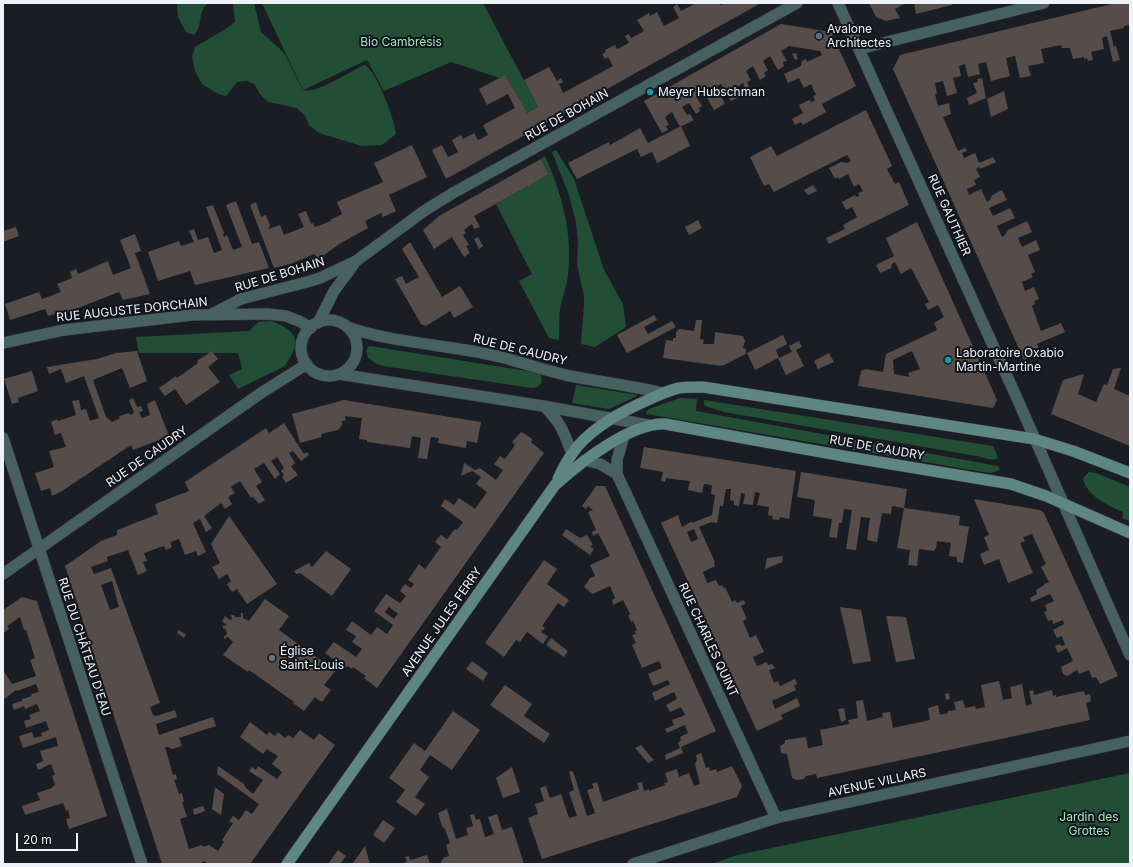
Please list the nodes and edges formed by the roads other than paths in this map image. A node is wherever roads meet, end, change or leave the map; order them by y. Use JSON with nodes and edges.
{"nodes":[{"id":1,"x":797,"y":3,"type":"edge"},
{"id":2,"x":838,"y":3,"type":"edge"},
{"id":3,"x":1044,"y":3,"type":"edge"},
{"id":4,"x":859,"y":49,"type":"junction"},
{"id":5,"x":356,"y":261,"type":"junction"},
{"id":6,"x":212,"y":314,"type":"junction"},
{"id":7,"x":314,"y":326,"type":"junction"},
{"id":8,"x":347,"y":327,"type":"junction"},
{"id":9,"x":3,"y":343,"type":"edge"},
{"id":10,"x":307,"y":364,"type":"junction"},
{"id":11,"x":339,"y":374,"type":"junction"},
{"id":12,"x":664,"y":393,"type":"junction"},
{"id":13,"x":543,"y":406,"type":"junction"},
{"id":14,"x":612,"y":418,"type":"junction"},
{"id":15,"x":648,"y":425,"type":"junction"},
{"id":16,"x":624,"y":436,"type":"junction"},
{"id":17,"x":3,"y":438,"type":"edge"},
{"id":18,"x":1034,"y":439,"type":"junction"},
{"id":19,"x":572,"y":454,"type":"junction"},
{"id":20,"x":585,"y":460,"type":"junction"},
{"id":21,"x":1130,"y":473,"type":"edge"},
{"id":22,"x":617,"y":474,"type":"junction"},
{"id":23,"x":555,"y":485,"type":"junction"},
{"id":24,"x":1063,"y":504,"type":"junction"},
{"id":25,"x":1130,"y":533,"type":"edge"},
{"id":26,"x":39,"y":550,"type":"junction"},
{"id":27,"x":3,"y":574,"type":"edge"},
{"id":28,"x":1130,"y":655,"type":"edge"},
{"id":29,"x":1130,"y":741,"type":"edge"},
{"id":30,"x":776,"y":818,"type":"junction"},
{"id":31,"x":142,"y":864,"type":"edge"},
{"id":32,"x":287,"y":864,"type":"edge"},
{"id":33,"x":633,"y":864,"type":"edge"}],
"edges":[{"from":1,"to":5,"type":"street","name":"RUE DE BOHAIN"},
{"from":2,"to":4,"type":"street","name":"RUE GAUTHIER"},
{"from":3,"to":4,"type":"street"},
{"from":4,"to":18,"type":"street","name":"RUE GAUTHIER"},
{"from":5,"to":6,"type":"street","name":"RUE DE BOHAIN"},
{"from":5,"to":7,"type":"street","name":"RUE DE BOHAIN"},
{"from":6,"to":7,"type":"street","name":"RUE AUGUSTE DORCHAIN"},
{"from":6,"to":9,"type":"street","name":"RUE AUGUSTE DORCHAIN"},
{"from":7,"to":8,"type":"street"},
{"from":7,"to":10,"type":"street"},
{"from":8,"to":11,"type":"street"},
{"from":8,"to":12,"type":"street","name":"RUE DE CAUDRY"},
{"from":10,"to":11,"type":"street"},
{"from":10,"to":26,"type":"street","name":"RUE DE CAUDRY"},
{"from":11,"to":13,"type":"street","name":"RUE DE CAUDRY"},
{"from":12,"to":14,"type":"main road"},
{"from":12,"to":18,"type":"main road"},
{"from":13,"to":14,"type":"street","name":"RUE DE CAUDRY"},
{"from":13,"to":19,"type":"street"},
{"from":14,"to":15,"type":"street","name":"RUE DE CAUDRY"},
{"from":14,"to":19,"type":"main road"},
{"from":15,"to":16,"type":"main road","name":"AVENUE JULES FERRY"},
{"from":15,"to":24,"type":"main road","name":"RUE DE CAUDRY"},
{"from":16,"to":20,"type":"main road","name":"AVENUE JULES FERRY"},
{"from":16,"to":22,"type":"street","name":"RUE CHARLES QUINT"},
{"from":17,"to":26,"type":"street","name":"RUE DU CHÂTEAU D'EAU"},
{"from":18,"to":21,"type":"main road"},
{"from":18,"to":24,"type":"street","name":"RUE GAUTHIER"},
{"from":19,"to":23,"type":"main road"},
{"from":20,"to":22,"type":"street"},
{"from":20,"to":23,"type":"main road","name":"AVENUE JULES FERRY"},
{"from":22,"to":30,"type":"street","name":"RUE CHARLES QUINT"},
{"from":23,"to":32,"type":"main road","name":"AVENUE JULES FERRY"},
{"from":24,"to":25,"type":"main road","name":"RUE DE CAUDRY"},
{"from":24,"to":28,"type":"street","name":"RUE GAUTHIER"},
{"from":26,"to":27,"type":"street","name":"RUE DE CAUDRY"},
{"from":26,"to":31,"type":"street","name":"RUE DU CHÂTEAU D'EAU"},
{"from":29,"to":30,"type":"street","name":"AVENUE VILLARS"},
{"from":30,"to":33,"type":"street","name":"AVENUE VILLARS"}]}
